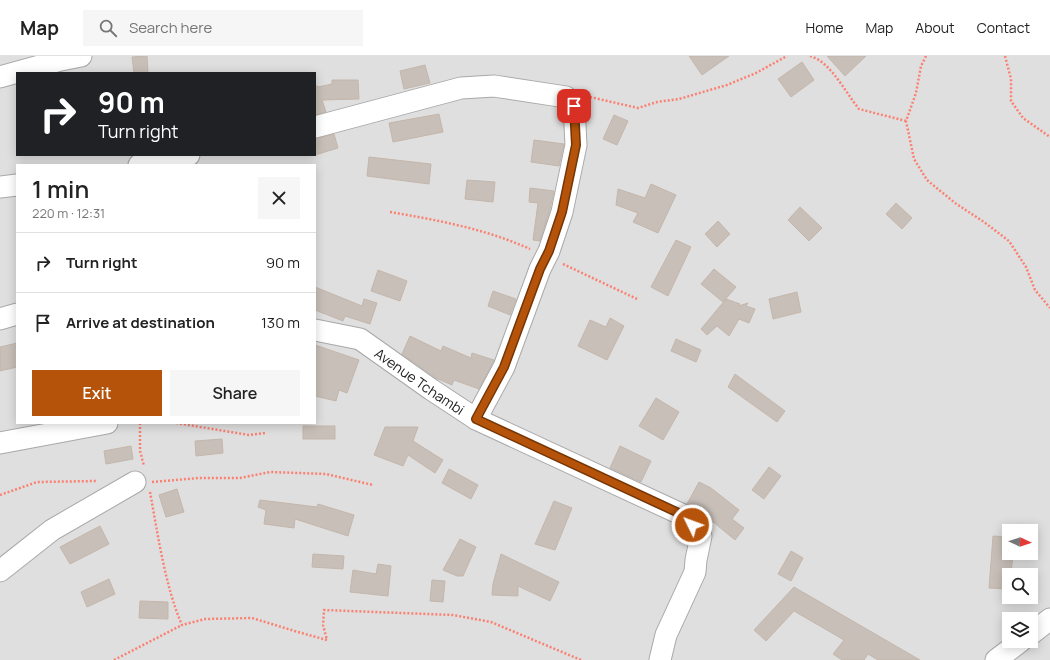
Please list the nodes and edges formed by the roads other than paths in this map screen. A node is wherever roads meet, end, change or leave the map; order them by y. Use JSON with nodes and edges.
{"nodes":[{"id":1,"x":82,"y":56,"type":"edge"},
{"id":2,"x":18,"y":72,"type":"edge"},
{"id":3,"x":16,"y":73,"type":"edge"},
{"id":4,"x":0,"y":77,"type":"edge"},
{"id":5,"x":316,"y":127,"type":"edge"},
{"id":6,"x":184,"y":156,"type":"edge"},
{"id":7,"x":144,"y":164,"type":"edge"},
{"id":8,"x":16,"y":185,"type":"edge"},
{"id":9,"x":0,"y":187,"type":"edge"},
{"id":10,"x":16,"y":314,"type":"edge"},
{"id":11,"x":0,"y":319,"type":"edge"},
{"id":12,"x":316,"y":330,"type":"edge"},
{"id":13,"x":476,"y":419,"type":"junction"},
{"id":14,"x":102,"y":424,"type":"edge"},
{"id":15,"x":0,"y":443,"type":"edge"},
{"id":16,"x":142,"y":483,"type":"road end"},
{"id":17,"x":0,"y":570,"type":"edge"},
{"id":18,"x":1050,"y":619,"type":"edge"},
{"id":19,"x":1038,"y":628,"type":"edge"},
{"id":20,"x":1012,"y":648,"type":"edge"},
{"id":21,"x":660,"y":660,"type":"edge"},
{"id":22,"x":996,"y":660,"type":"edge"}],
"edges":[{"from":1,"to":2,"type":"street"},
{"from":3,"to":4,"type":"street"},
{"from":5,"to":13,"type":"street"},
{"from":6,"to":7,"type":"street"},
{"from":8,"to":9,"type":"street"},
{"from":10,"to":11,"type":"street"},
{"from":12,"to":13,"type":"street","name":"Avenue Tchambi"},
{"from":13,"to":21,"type":"street","name":"Avenue Tchambi"},
{"from":14,"to":15,"type":"street"},
{"from":16,"to":17,"type":"street"},
{"from":18,"to":19,"type":"street"},
{"from":20,"to":22,"type":"street"}]}
